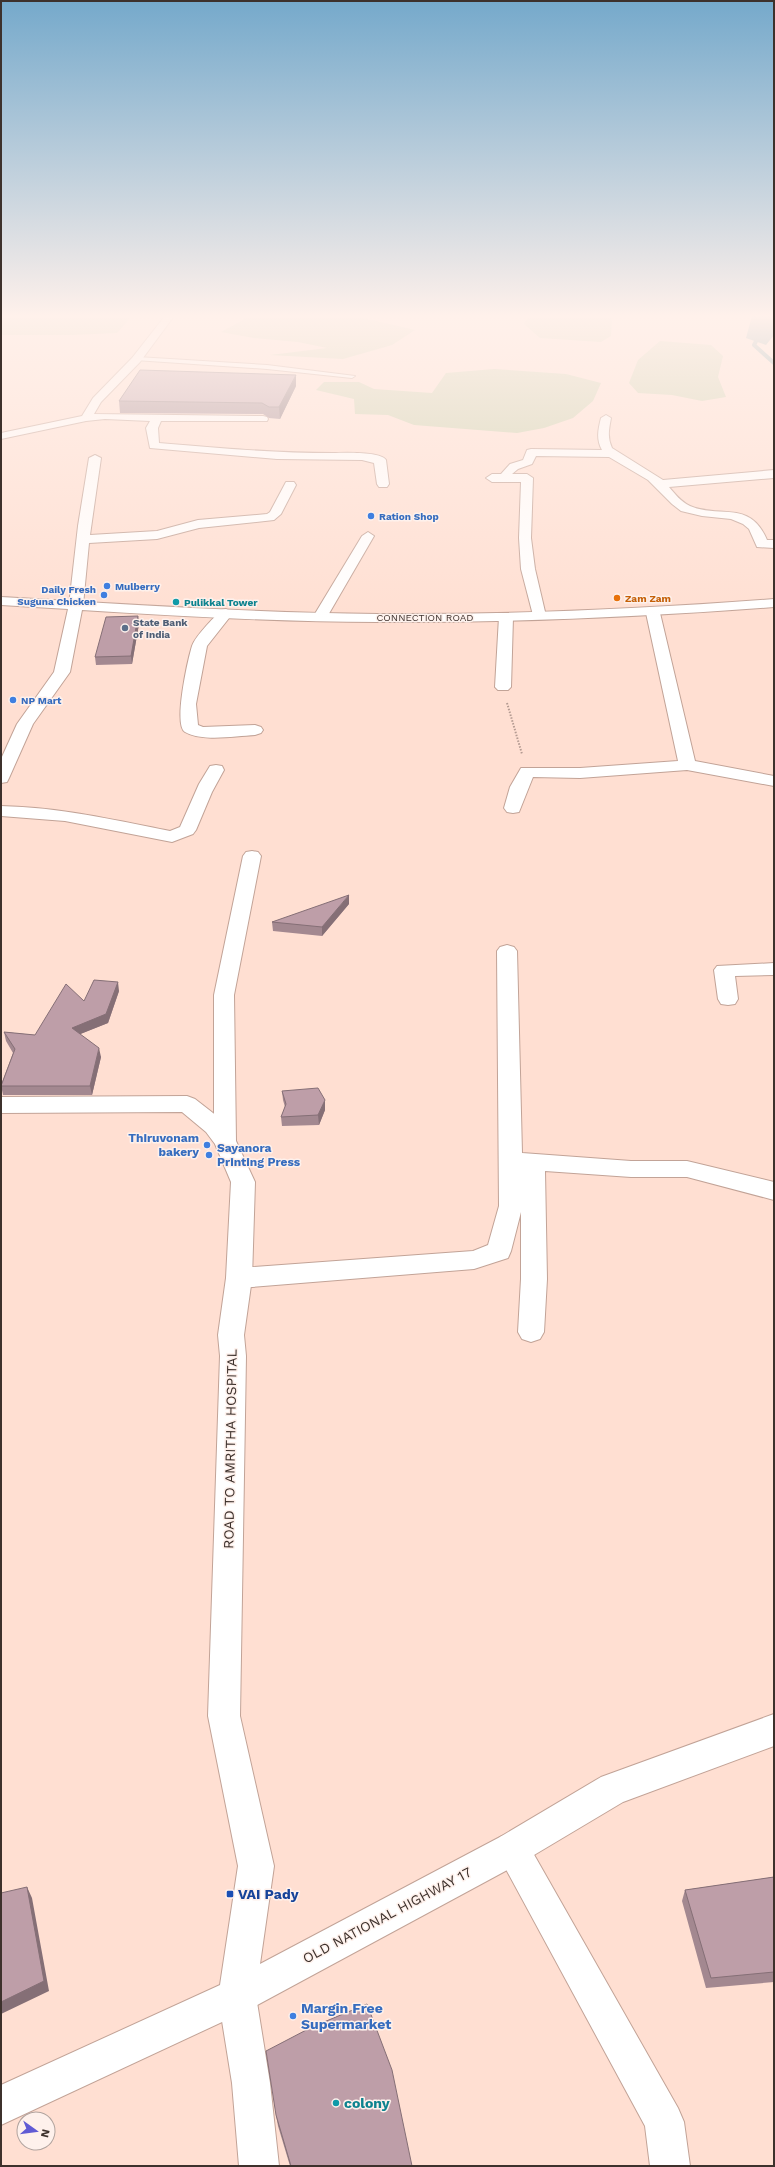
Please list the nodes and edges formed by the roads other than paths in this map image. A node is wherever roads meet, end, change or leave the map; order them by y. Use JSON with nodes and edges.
{"nodes":[{"id":1,"x":94,"y":417,"type":"edge"},
{"id":2,"x":134,"y":417,"type":"edge"},
{"id":3,"x":86,"y":418,"type":"joint"},
{"id":4,"x":157,"y":418,"type":"junction"},
{"id":5,"x":606,"y":418,"type":"dead end"},
{"id":6,"x":263,"y":419,"type":"edge"},
{"id":7,"x":1,"y":436,"type":"edge"},
{"id":8,"x":610,"y":454,"type":"junction"},
{"id":9,"x":95,"y":458,"type":"dead end"},
{"id":10,"x":774,"y":474,"type":"edge"},
{"id":11,"x":505,"y":477,"type":"junction"},
{"id":12,"x":492,"y":478,"type":"dead end"},
{"id":13,"x":383,"y":484,"type":"dead end"},
{"id":14,"x":660,"y":484,"type":"junction"},
{"id":15,"x":290,"y":486,"type":"dead end"},
{"id":16,"x":368,"y":536,"type":"dead end"},
{"id":17,"x":84,"y":538,"type":"junction"},
{"id":18,"x":774,"y":544,"type":"edge"},
{"id":19,"x":1,"y":602,"type":"edge"},
{"id":20,"x":774,"y":603,"type":"edge"},
{"id":21,"x":76,"y":605,"type":"junction"},
{"id":22,"x":226,"y":613,"type":"junction"},
{"id":23,"x":653,"y":613,"type":"junction"},
{"id":24,"x":539,"y":616,"type":"junction"},
{"id":25,"x":320,"y":617,"type":"junction"},
{"id":26,"x":506,"y":617,"type":"junction"},
{"id":27,"x":503,"y":687,"type":"road end"},
{"id":28,"x":255,"y":730,"type":"dead end"},
{"id":29,"x":687,"y":766,"type":"junction"},
{"id":30,"x":216,"y":770,"type":"dead end"},
{"id":31,"x":1,"y":778,"type":"edge"},
{"id":32,"x":773,"y":783,"type":"edge"},
{"id":33,"x":513,"y":808,"type":"dead end"},
{"id":34,"x":1,"y":811,"type":"edge"},
{"id":35,"x":252,"y":856,"type":"dead end"},
{"id":36,"x":507,"y":951,"type":"dead end"},
{"id":37,"x":774,"y":969,"type":"edge"},
{"id":38,"x":728,"y":999,"type":"dead end"},
{"id":39,"x":1,"y":1105,"type":"edge"},
{"id":40,"x":225,"y":1141,"type":"junction"},
{"id":41,"x":522,"y":1161,"type":"junction"},
{"id":42,"x":774,"y":1191,"type":"edge"},
{"id":43,"x":239,"y":1278,"type":"junction"},
{"id":44,"x":531,"y":1332,"type":"dead end"},
{"id":45,"x":774,"y":1730,"type":"edge"},
{"id":46,"x":512,"y":1849,"type":"junction"},
{"id":47,"x":237,"y":1996,"type":"junction"},
{"id":48,"x":1,"y":2105,"type":"edge"},
{"id":49,"x":259,"y":2166,"type":"edge"},
{"id":50,"x":670,"y":2166,"type":"edge"}],
"edges":[{"from":1,"to":3,"type":"street"},
{"from":2,"to":4,"type":"street"},
{"from":3,"to":7,"type":"street"},
{"from":4,"to":6,"type":"street"},
{"from":4,"to":13,"type":"street"},
{"from":5,"to":8,"type":"street"},
{"from":8,"to":11,"type":"street"},
{"from":8,"to":14,"type":"street"},
{"from":9,"to":17,"type":"street"},
{"from":10,"to":14,"type":"street"},
{"from":11,"to":12,"type":"street"},
{"from":11,"to":24,"type":"street"},
{"from":14,"to":18,"type":"street"},
{"from":15,"to":17,"type":"street"},
{"from":16,"to":25,"type":"street"},
{"from":17,"to":21,"type":"street"},
{"from":19,"to":21,"type":"street","name":"CONNECTION ROAD"},
{"from":20,"to":23,"type":"street","name":"CONNECTION ROAD"},
{"from":21,"to":22,"type":"street","name":"CONNECTION ROAD"},
{"from":21,"to":31,"type":"street"},
{"from":22,"to":25,"type":"street","name":"CONNECTION ROAD"},
{"from":22,"to":28,"type":"street"},
{"from":23,"to":24,"type":"street","name":"CONNECTION ROAD"},
{"from":23,"to":29,"type":"street"},
{"from":24,"to":26,"type":"street","name":"CONNECTION ROAD"},
{"from":25,"to":26,"type":"street","name":"CONNECTION ROAD"},
{"from":26,"to":27,"type":"street"},
{"from":29,"to":32,"type":"street"},
{"from":29,"to":33,"type":"street"},
{"from":30,"to":34,"type":"street"},
{"from":35,"to":40,"type":"street"},
{"from":36,"to":41,"type":"street"},
{"from":37,"to":38,"type":"street"},
{"from":39,"to":40,"type":"street","name":"ROAD TO AMRITHA HOSPITAL"},
{"from":40,"to":43,"type":"street","name":"ROAD TO AMRITHA HOSPITAL"},
{"from":41,"to":42,"type":"street"},
{"from":41,"to":43,"type":"street"},
{"from":41,"to":44,"type":"street"},
{"from":43,"to":47,"type":"street","name":"ROAD TO AMRITHA HOSPITAL"},
{"from":45,"to":46,"type":"street","name":"OLD NATIONAL HIGHWAY 17"},
{"from":46,"to":47,"type":"street","name":"OLD NATIONAL HIGHWAY 17"},
{"from":46,"to":50,"type":"street"},
{"from":47,"to":48,"type":"street","name":"OLD NATIONAL HIGHWAY 17"},
{"from":47,"to":49,"type":"street","name":"ROAD TO AMRITHA HOSPITAL"}]}
